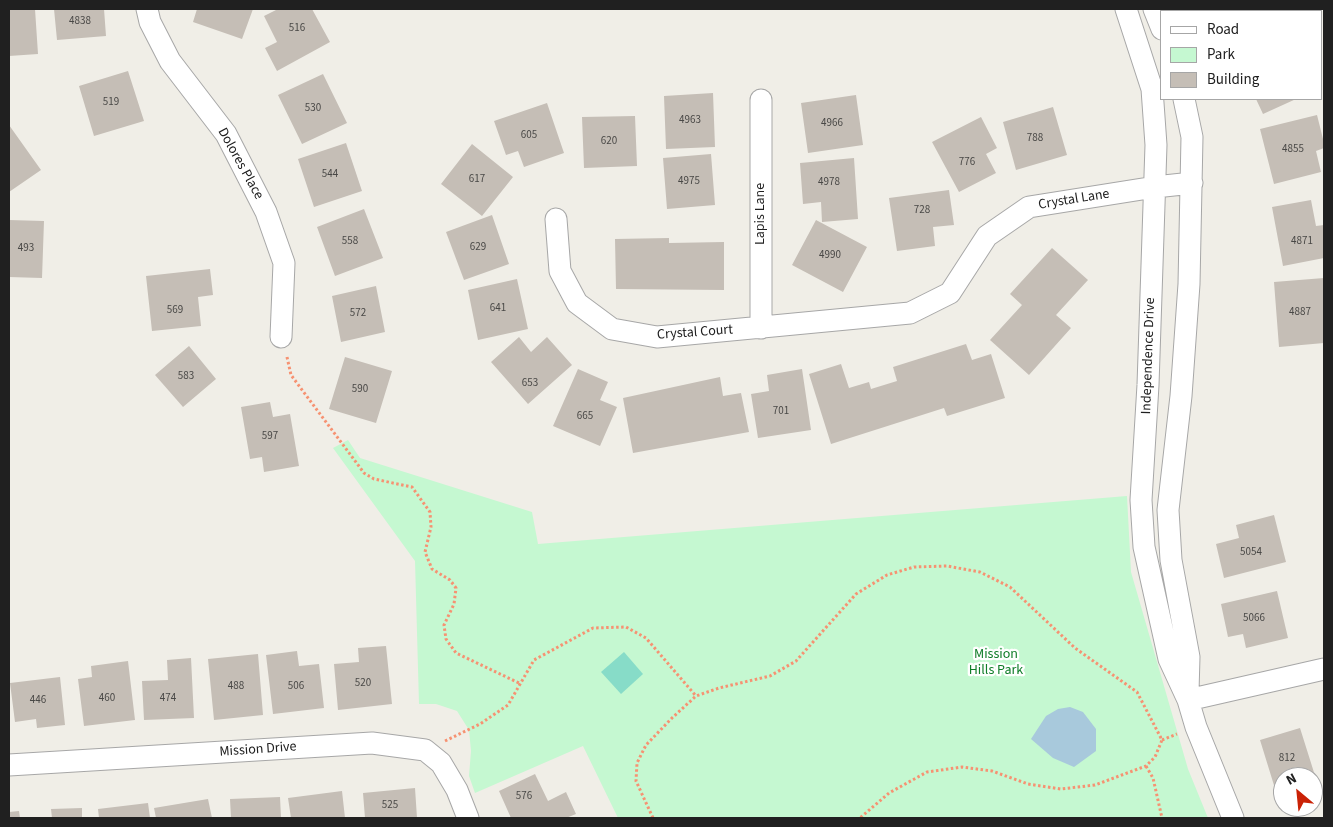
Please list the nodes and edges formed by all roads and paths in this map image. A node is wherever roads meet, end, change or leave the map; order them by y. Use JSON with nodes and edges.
{"nodes":[{"id":1,"x":147,"y":9,"type":"edge"},
{"id":2,"x":1126,"y":9,"type":"edge"},
{"id":3,"x":1154,"y":9,"type":"edge"},
{"id":4,"x":1160,"y":24,"type":"edge"},
{"id":5,"x":761,"y":100,"type":"dead end"},
{"id":6,"x":1184,"y":100,"type":"edge"},
{"id":7,"x":1192,"y":183,"type":"junction"},
{"id":8,"x":1155,"y":186,"type":"junction"},
{"id":9,"x":556,"y":220,"type":"dead end"},
{"id":10,"x":761,"y":328,"type":"junction"},
{"id":11,"x":281,"y":337,"type":"joint"},
{"id":12,"x":1324,"y":669,"type":"edge"},
{"id":13,"x":519,"y":682,"type":"junction"},
{"id":14,"x":696,"y":696,"type":"junction"},
{"id":15,"x":1188,"y":700,"type":"junction"},
{"id":16,"x":425,"y":750,"type":"junction"},
{"id":17,"x":9,"y":766,"type":"edge"},
{"id":18,"x":1146,"y":766,"type":"junction"},
{"id":19,"x":468,"y":818,"type":"edge"},
{"id":20,"x":653,"y":818,"type":"edge"},
{"id":21,"x":860,"y":818,"type":"edge"},
{"id":22,"x":1162,"y":818,"type":"edge"},
{"id":23,"x":1233,"y":818,"type":"edge"}],
"edges":[{"from":1,"to":11,"type":"street","name":"Dolores Place"},
{"from":2,"to":8,"type":"street","name":"Independence Drive"},
{"from":3,"to":4,"type":"street"},
{"from":5,"to":10,"type":"street","name":"Lapis Lane"},
{"from":6,"to":7,"type":"street","name":"Independence Drive"},
{"from":7,"to":8,"type":"street","name":"Crystal Lane"},
{"from":7,"to":15,"type":"street","name":"Independence Drive"},
{"from":8,"to":10,"type":"street","name":"Crystal Lane"},
{"from":8,"to":15,"type":"street","name":"Independence Drive"},
{"from":9,"to":10,"type":"street","name":"Crystal Court"},
{"from":11,"to":13,"type":"path"},
{"from":12,"to":15,"type":"street"},
{"from":13,"to":14,"type":"path"},
{"from":13,"to":16,"type":"path"},
{"from":14,"to":18,"type":"path"},
{"from":14,"to":20,"type":"path"},
{"from":15,"to":23,"type":"street","name":"Independence Drive"},
{"from":16,"to":17,"type":"street","name":"Mission Drive"},
{"from":16,"to":19,"type":"street"},
{"from":18,"to":21,"type":"path"},
{"from":18,"to":22,"type":"path"}]}
